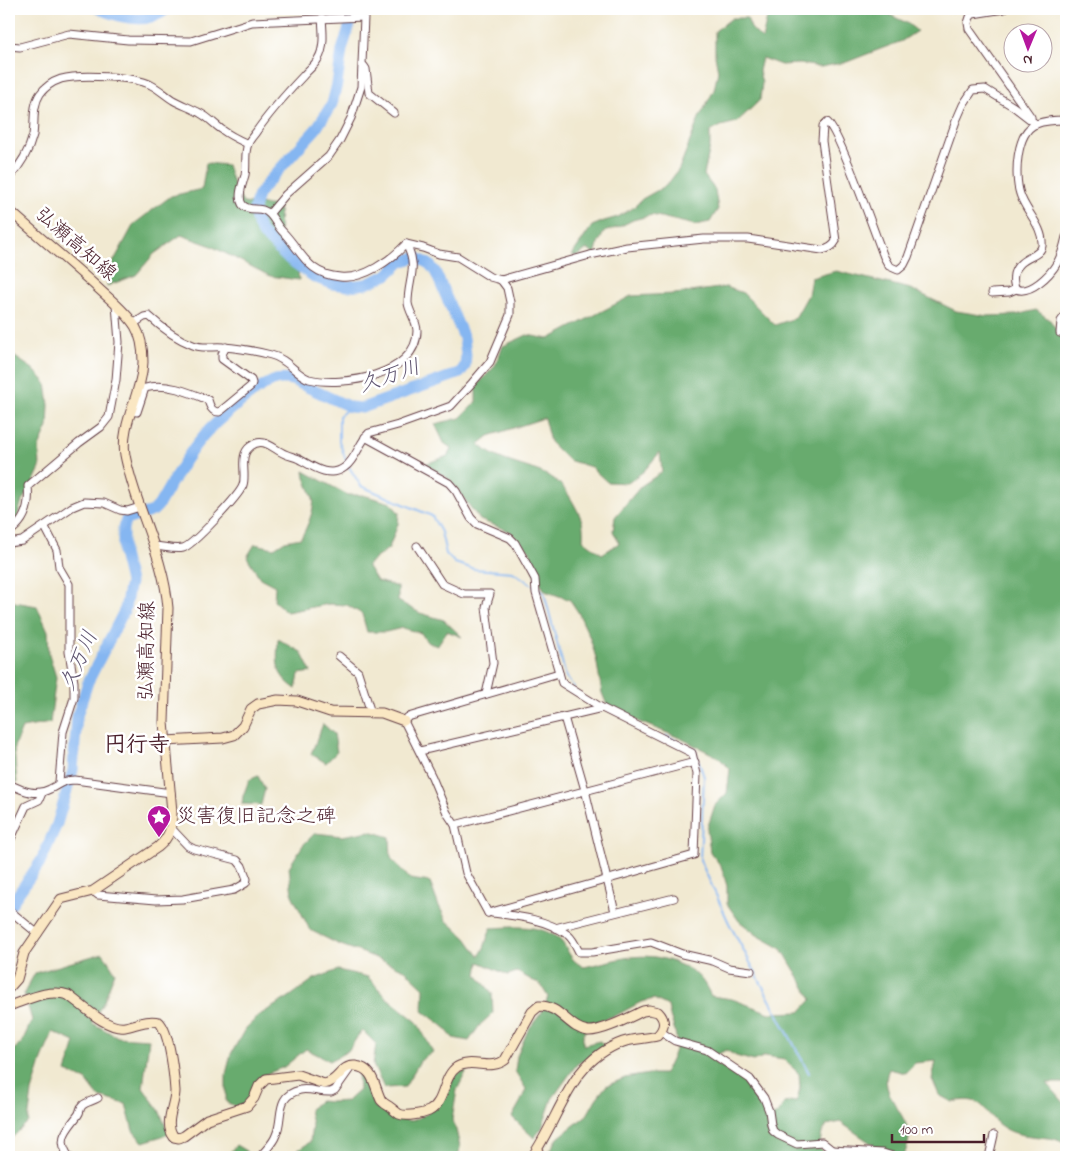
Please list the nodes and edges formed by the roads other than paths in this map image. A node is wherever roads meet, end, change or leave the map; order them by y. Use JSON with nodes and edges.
{"nodes":[{"id":1,"x":360,"y":9,"type":"edge"},
{"id":2,"x":1004,"y":9,"type":"edge"},
{"id":3,"x":364,"y":17,"type":"junction"},
{"id":4,"x":322,"y":18,"type":"junction"},
{"id":5,"x":9,"y":46,"type":"edge"},
{"id":6,"x":362,"y":64,"type":"junction"},
{"id":7,"x":394,"y":113,"type":"dead end"},
{"id":8,"x":1066,"y":120,"type":"edge"},
{"id":9,"x":1036,"y":124,"type":"junction"},
{"id":10,"x":248,"y":144,"type":"junction"},
{"id":11,"x":9,"y":178,"type":"edge"},
{"id":12,"x":9,"y":210,"type":"edge"},
{"id":13,"x":267,"y":212,"type":"junction"},
{"id":14,"x":1066,"y":237,"type":"edge"},
{"id":15,"x":407,"y":247,"type":"junction"},
{"id":16,"x":501,"y":280,"type":"junction"},
{"id":17,"x":1016,"y":289,"type":"junction"},
{"id":18,"x":992,"y":293,"type":"dead end"},
{"id":19,"x":116,"y":305,"type":"junction"},
{"id":20,"x":1066,"y":314,"type":"edge"},
{"id":21,"x":134,"y":324,"type":"junction"},
{"id":22,"x":1060,"y":333,"type":"dead end"},
{"id":23,"x":226,"y":347,"type":"junction"},
{"id":24,"x":131,"y":411,"type":"junction"},
{"id":25,"x":365,"y":437,"type":"junction"},
{"id":26,"x":141,"y":508,"type":"junction"},
{"id":27,"x":45,"y":527,"type":"junction"},
{"id":28,"x":9,"y":532,"type":"edge"},
{"id":29,"x":9,"y":543,"type":"edge"},
{"id":30,"x":153,"y":546,"type":"junction"},
{"id":31,"x":418,"y":546,"type":"dead end"},
{"id":32,"x":338,"y":656,"type":"dead end"},
{"id":33,"x":559,"y":673,"type":"junction"},
{"id":34,"x":486,"y":694,"type":"junction"},
{"id":35,"x":602,"y":708,"type":"junction"},
{"id":36,"x":371,"y":713,"type":"junction"},
{"id":37,"x":564,"y":717,"type":"junction"},
{"id":38,"x":404,"y":721,"type":"junction"},
{"id":39,"x":165,"y":742,"type":"junction"},
{"id":40,"x":420,"y":751,"type":"junction"},
{"id":41,"x":695,"y":762,"type":"junction"},
{"id":42,"x":67,"y":781,"type":"junction"},
{"id":43,"x":9,"y":784,"type":"edge"},
{"id":44,"x":585,"y":790,"type":"junction"},
{"id":45,"x":171,"y":792,"type":"junction"},
{"id":46,"x":42,"y":793,"type":"junction"},
{"id":47,"x":455,"y":825,"type":"junction"},
{"id":48,"x":171,"y":828,"type":"junction"},
{"id":49,"x":9,"y":843,"type":"edge"},
{"id":50,"x":607,"y":880,"type":"junction"},
{"id":51,"x":93,"y":891,"type":"junction"},
{"id":52,"x":674,"y":898,"type":"dead end"},
{"id":53,"x":10,"y":911,"type":"edge"},
{"id":54,"x":615,"y":912,"type":"junction"},
{"id":55,"x":488,"y":913,"type":"junction"},
{"id":56,"x":555,"y":928,"type":"junction"},
{"id":57,"x":38,"y":934,"type":"junction"},
{"id":58,"x":750,"y":971,"type":"dead end"},
{"id":59,"x":9,"y":988,"type":"edge"},
{"id":60,"x":9,"y":1006,"type":"edge"},
{"id":61,"x":661,"y":1032,"type":"junction"},
{"id":62,"x":352,"y":1066,"type":"junction"},
{"id":63,"x":98,"y":1098,"type":"dead end"},
{"id":64,"x":994,"y":1135,"type":"dead end"},
{"id":65,"x":832,"y":1150,"type":"junction"},
{"id":66,"x":70,"y":1157,"type":"edge"},
{"id":67,"x":260,"y":1157,"type":"edge"},
{"id":68,"x":532,"y":1157,"type":"edge"},
{"id":69,"x":838,"y":1157,"type":"edge"},
{"id":70,"x":896,"y":1157,"type":"edge"},
{"id":71,"x":989,"y":1157,"type":"edge"}],
"edges":[{"from":1,"to":3,"type":"street"},
{"from":2,"to":9,"type":"street"},
{"from":3,"to":4,"type":"street"},
{"from":3,"to":6,"type":"street"},
{"from":4,"to":5,"type":"street"},
{"from":4,"to":10,"type":"street"},
{"from":6,"to":7,"type":"street"},
{"from":6,"to":13,"type":"street"},
{"from":8,"to":9,"type":"street"},
{"from":9,"to":16,"type":"street"},
{"from":9,"to":17,"type":"street"},
{"from":10,"to":11,"type":"street"},
{"from":10,"to":13,"type":"street"},
{"from":12,"to":19,"type":"main road","name":"弘瀬高知線"},
{"from":13,"to":15,"type":"street"},
{"from":14,"to":17,"type":"street"},
{"from":15,"to":16,"type":"street"},
{"from":15,"to":23,"type":"street"},
{"from":16,"to":25,"type":"street"},
{"from":17,"to":18,"type":"street"},
{"from":19,"to":21,"type":"main road","name":"弘瀬高知線"},
{"from":19,"to":28,"type":"street"},
{"from":20,"to":22,"type":"street"},
{"from":21,"to":23,"type":"street"},
{"from":21,"to":24,"type":"main road","name":"弘瀬高知線"},
{"from":23,"to":24,"type":"street"},
{"from":24,"to":26,"type":"main road","name":"弘瀬高知線"},
{"from":25,"to":30,"type":"street"},
{"from":25,"to":33,"type":"street"},
{"from":26,"to":27,"type":"street"},
{"from":26,"to":30,"type":"main road","name":"弘瀬高知線"},
{"from":27,"to":29,"type":"street"},
{"from":27,"to":42,"type":"street"},
{"from":30,"to":39,"type":"main road","name":"弘瀬高知線"},
{"from":31,"to":34,"type":"street"},
{"from":32,"to":36,"type":"street"},
{"from":33,"to":34,"type":"street"},
{"from":33,"to":35,"type":"street"},
{"from":34,"to":38,"type":"street"},
{"from":35,"to":37,"type":"street"},
{"from":35,"to":41,"type":"street"},
{"from":36,"to":38,"type":"main road"},
{"from":36,"to":39,"type":"main road"},
{"from":37,"to":40,"type":"street"},
{"from":37,"to":44,"type":"street"},
{"from":38,"to":40,"type":"street"},
{"from":39,"to":45,"type":"main road","name":"弘瀬高知線"},
{"from":40,"to":47,"type":"street"},
{"from":41,"to":44,"type":"street"},
{"from":41,"to":50,"type":"street"},
{"from":42,"to":45,"type":"street"},
{"from":42,"to":46,"type":"street"},
{"from":43,"to":46,"type":"street"},
{"from":44,"to":47,"type":"street"},
{"from":44,"to":50,"type":"street"},
{"from":45,"to":48,"type":"main road","name":"弘瀬高知線"},
{"from":46,"to":49,"type":"street"},
{"from":47,"to":55,"type":"street"},
{"from":48,"to":51,"type":"main road"},
{"from":48,"to":51,"type":"street"},
{"from":50,"to":54,"type":"street"},
{"from":50,"to":55,"type":"street"},
{"from":51,"to":57,"type":"main road"},
{"from":52,"to":54,"type":"street"},
{"from":53,"to":57,"type":"street"},
{"from":54,"to":56,"type":"street"},
{"from":55,"to":56,"type":"street"},
{"from":56,"to":58,"type":"street"},
{"from":57,"to":59,"type":"main road"},
{"from":60,"to":62,"type":"main road"},
{"from":61,"to":62,"type":"main road"},
{"from":61,"to":65,"type":"street"},
{"from":61,"to":68,"type":"main road"},
{"from":62,"to":67,"type":"street"},
{"from":63,"to":66,"type":"street"},
{"from":64,"to":71,"type":"street"},
{"from":65,"to":69,"type":"street"},
{"from":65,"to":70,"type":"street"}]}
